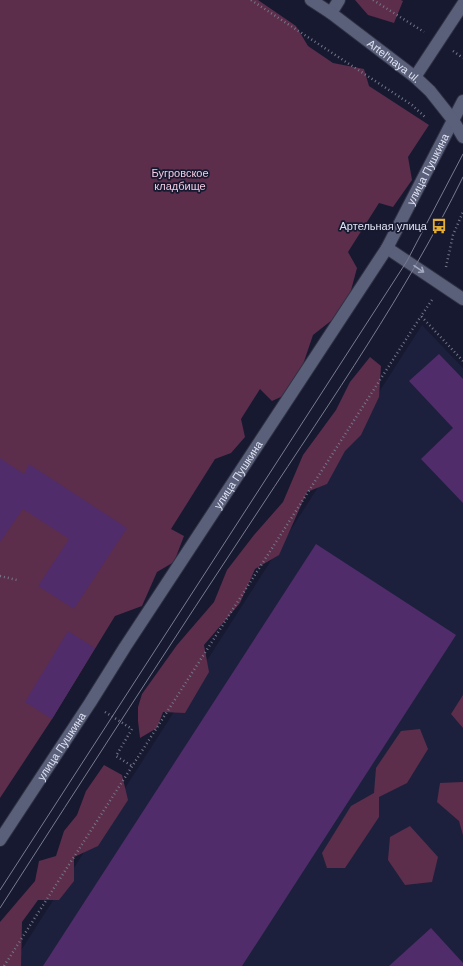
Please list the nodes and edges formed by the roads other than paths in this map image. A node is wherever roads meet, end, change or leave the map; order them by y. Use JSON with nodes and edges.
{"nodes":[{"id":1,"x":311,"y":0,"type":"edge"},
{"id":2,"x":339,"y":0,"type":"edge"},
{"id":3,"x":463,"y":4,"type":"edge"},
{"id":4,"x":331,"y":13,"type":"junction"},
{"id":5,"x":415,"y":77,"type":"junction"},
{"id":6,"x":463,"y":101,"type":"edge"},
{"id":7,"x":453,"y":120,"type":"junction"},
{"id":8,"x":463,"y":137,"type":"edge"},
{"id":9,"x":386,"y":248,"type":"junction"},
{"id":10,"x":457,"y":290,"type":"edge"},
{"id":11,"x":463,"y":299,"type":"edge"},
{"id":12,"x":0,"y":840,"type":"edge"}],
"edges":[{"from":1,"to":4,"type":"street","name":"Artel'naya ul."},
{"from":2,"to":4,"type":"street"},
{"from":3,"to":5,"type":"street"},
{"from":4,"to":5,"type":"street","name":"Artel'naya ul."},
{"from":5,"to":7,"type":"street","name":"Artel'naya ul."},
{"from":6,"to":7,"type":"street","name":"улица Пушкина"},
{"from":7,"to":8,"type":"street","name":"Artel'naya ul."},
{"from":7,"to":9,"type":"street","name":"улица Пушкина"},
{"from":9,"to":10,"type":"street","one_way":true},
{"from":9,"to":12,"type":"street","name":"улица Пушкина"},
{"from":10,"to":11,"type":"street"}]}
